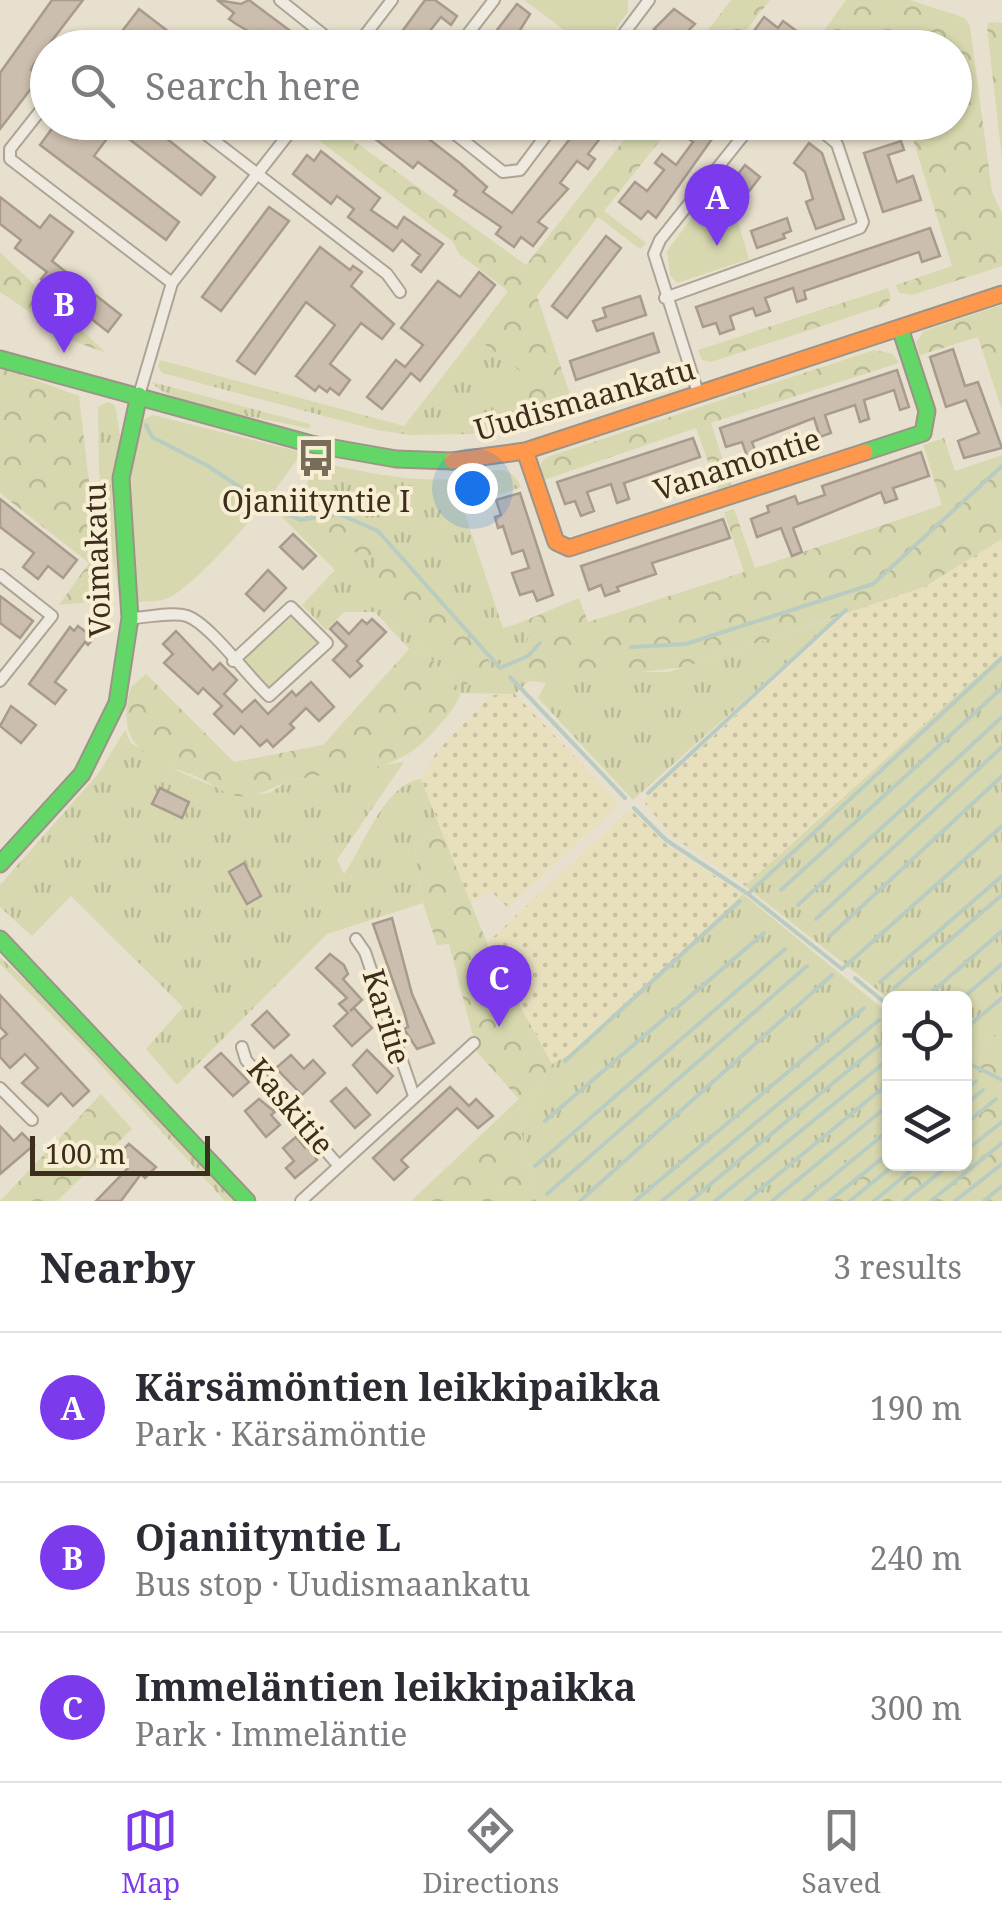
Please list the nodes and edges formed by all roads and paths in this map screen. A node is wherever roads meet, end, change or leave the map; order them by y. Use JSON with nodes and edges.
{"nodes":[{"id":1,"x":392,"y":0,"type":"edge"},
{"id":2,"x":494,"y":0,"type":"edge"},
{"id":3,"x":649,"y":0,"type":"edge"},
{"id":4,"x":282,"y":1,"type":"edge"},
{"id":5,"x":318,"y":30,"type":"edge"},
{"id":6,"x":369,"y":30,"type":"edge"},
{"id":7,"x":471,"y":30,"type":"edge"},
{"id":8,"x":626,"y":30,"type":"edge"},
{"id":9,"x":30,"y":123,"type":"edge"},
{"id":10,"x":213,"y":140,"type":"edge"},
{"id":11,"x":284,"y":140,"type":"edge"},
{"id":12,"x":463,"y":140,"type":"edge"},
{"id":13,"x":542,"y":140,"type":"edge"},
{"id":14,"x":740,"y":140,"type":"edge"},
{"id":15,"x":832,"y":140,"type":"edge"},
{"id":16,"x":258,"y":175,"type":"junction"},
{"id":17,"x":172,"y":283,"type":"junction"},
{"id":18,"x":400,"y":292,"type":"dead end"},
{"id":19,"x":1002,"y":294,"type":"edge"},
{"id":20,"x":665,"y":298,"type":"junction"},
{"id":21,"x":900,"y":328,"type":"junction"},
{"id":22,"x":0,"y":359,"type":"edge"},
{"id":23,"x":139,"y":396,"type":"junction"},
{"id":24,"x":700,"y":396,"type":"junction"},
{"id":25,"x":525,"y":452,"type":"junction"},
{"id":26,"x":0,"y":576,"type":"edge"},
{"id":27,"x":130,"y":618,"type":"junction"},
{"id":28,"x":233,"y":661,"type":"junction"},
{"id":29,"x":0,"y":681,"type":"edge"},
{"id":30,"x":0,"y":864,"type":"edge"},
{"id":31,"x":356,"y":939,"type":"dead end"},
{"id":32,"x":0,"y":940,"type":"edge"},
{"id":33,"x":474,"y":1043,"type":"dead end"},
{"id":34,"x":242,"y":1047,"type":"dead end"},
{"id":35,"x":0,"y":1088,"type":"edge"},
{"id":36,"x":414,"y":1096,"type":"junction"},
{"id":37,"x":32,"y":1120,"type":"dead end"},
{"id":38,"x":340,"y":1166,"type":"junction"},
{"id":39,"x":247,"y":1201,"type":"edge"},
{"id":40,"x":301,"y":1201,"type":"edge"}],
"edges":[{"from":1,"to":6,"type":"street"},
{"from":2,"to":7,"type":"street"},
{"from":3,"to":8,"type":"street"},
{"from":4,"to":5,"type":"street"},
{"from":9,"to":17,"type":"street"},
{"from":10,"to":16,"type":"street"},
{"from":11,"to":16,"type":"street"},
{"from":12,"to":13,"type":"street"},
{"from":14,"to":20,"type":"street"},
{"from":15,"to":20,"type":"street"},
{"from":16,"to":17,"type":"street"},
{"from":16,"to":18,"type":"street"},
{"from":17,"to":23,"type":"street"},
{"from":19,"to":21,"type":"street","name":"Uudismaankatu"},
{"from":20,"to":24,"type":"street"},
{"from":21,"to":24,"type":"street","name":"Uudismaankatu"},
{"from":21,"to":25,"type":"street","name":"Vanamontie"},
{"from":22,"to":23,"type":"street","name":"Uudismaankatu"},
{"from":23,"to":25,"type":"street","name":"Uudismaankatu"},
{"from":23,"to":27,"type":"street","name":"Voimakatu"},
{"from":24,"to":25,"type":"street","name":"Uudismaankatu"},
{"from":26,"to":29,"type":"street"},
{"from":27,"to":28,"type":"street"},
{"from":27,"to":30,"type":"street","name":"Voimakatu"},
{"from":28,"to":28,"type":"street"},
{"from":31,"to":36,"type":"street","name":"Karitie"},
{"from":32,"to":39,"type":"street"},
{"from":33,"to":36,"type":"street"},
{"from":34,"to":38,"type":"street","name":"Kaskitie"},
{"from":35,"to":37,"type":"street"},
{"from":36,"to":38,"type":"street"},
{"from":38,"to":40,"type":"street"}]}
